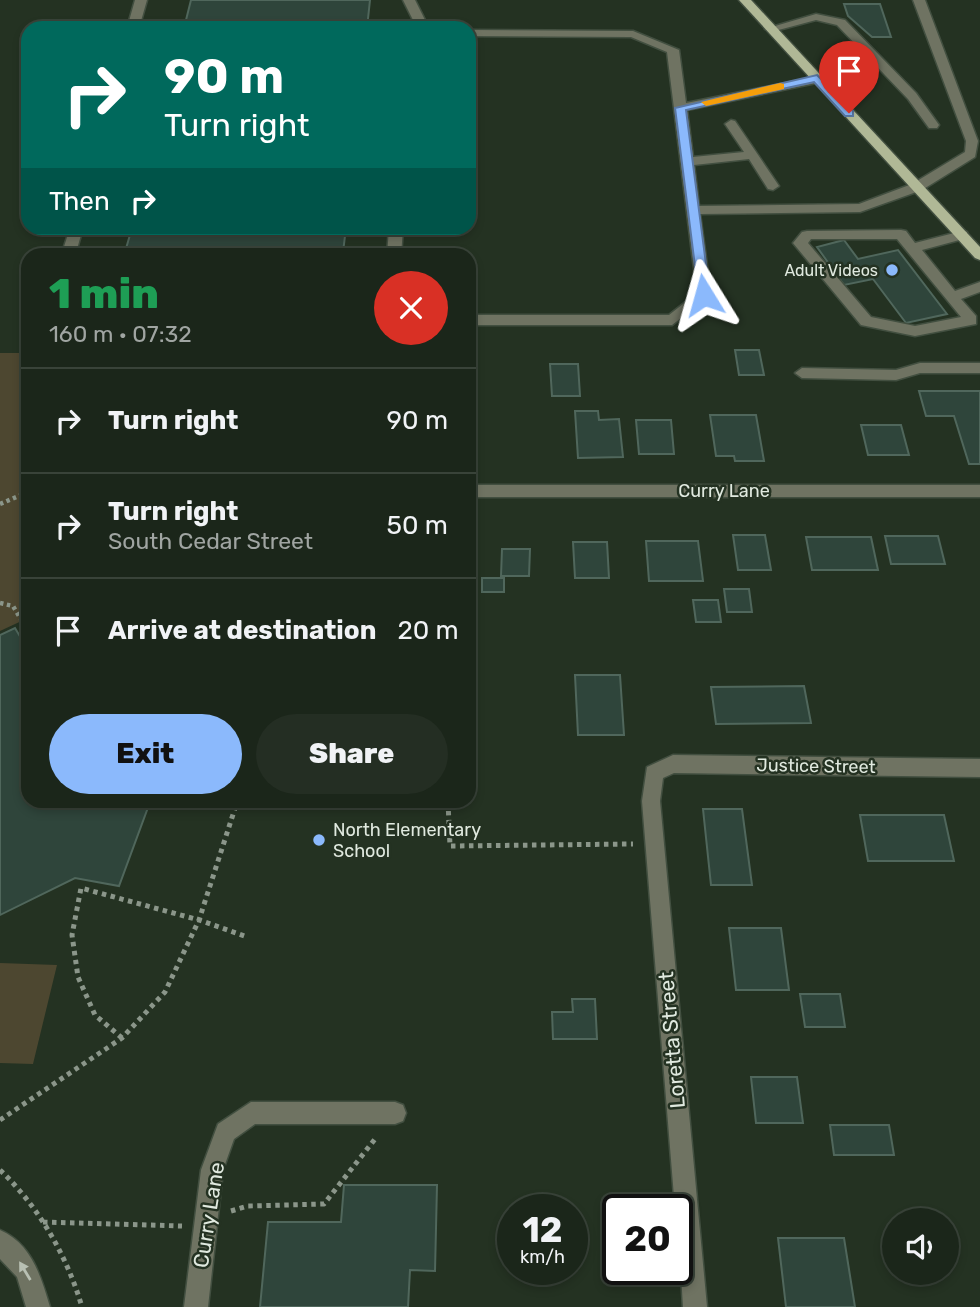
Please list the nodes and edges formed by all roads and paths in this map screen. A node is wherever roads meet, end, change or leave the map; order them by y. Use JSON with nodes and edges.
{"nodes":[{"id":1,"x":141,"y":0,"type":"edge"},
{"id":2,"x":409,"y":0,"type":"edge"},
{"id":3,"x":744,"y":0,"type":"edge"},
{"id":4,"x":919,"y":0,"type":"edge"},
{"id":5,"x":135,"y":21,"type":"edge"},
{"id":6,"x":419,"y":21,"type":"edge"},
{"id":7,"x":771,"y":29,"type":"junction"},
{"id":8,"x":476,"y":33,"type":"edge"},
{"id":9,"x":817,"y":79,"type":"junction"},
{"id":10,"x":680,"y":108,"type":"junction"},
{"id":11,"x":731,"y":124,"type":"dead end"},
{"id":12,"x":933,"y":125,"type":"dead end"},
{"id":13,"x":971,"y":154,"type":"junction"},
{"id":14,"x":752,"y":155,"type":"junction"},
{"id":15,"x":687,"y":162,"type":"junction"},
{"id":16,"x":980,"y":166,"type":"edge"},
{"id":17,"x":773,"y":186,"type":"dead end"},
{"id":18,"x":917,"y":187,"type":"junction"},
{"id":19,"x":692,"y":210,"type":"junction"},
{"id":20,"x":962,"y":235,"type":"junction"},
{"id":21,"x":912,"y":248,"type":"junction"},
{"id":22,"x":980,"y":254,"type":"edge"},
{"id":23,"x":980,"y":287,"type":"edge"},
{"id":24,"x":954,"y":296,"type":"junction"},
{"id":25,"x":476,"y":320,"type":"edge"},
{"id":26,"x":980,"y":368,"type":"edge"},
{"id":27,"x":802,"y":373,"type":"dead end"},
{"id":28,"x":476,"y":491,"type":"edge"},
{"id":29,"x":980,"y":491,"type":"edge"},
{"id":30,"x":21,"y":495,"type":"edge"},
{"id":31,"x":0,"y":504,"type":"edge"},
{"id":32,"x":0,"y":603,"type":"edge"},
{"id":33,"x":21,"y":619,"type":"edge"},
{"id":34,"x":980,"y":768,"type":"edge"},
{"id":35,"x":654,"y":774,"type":"joint"},
{"id":36,"x":235,"y":808,"type":"edge"},
{"id":37,"x":448,"y":808,"type":"edge"},
{"id":38,"x":654,"y":844,"type":"junction"},
{"id":39,"x":200,"y":920,"type":"junction"},
{"id":40,"x":247,"y":937,"type":"dead end"},
{"id":41,"x":122,"y":1038,"type":"junction"},
{"id":42,"x":395,"y":1113,"type":"dead end"},
{"id":43,"x":0,"y":1120,"type":"edge"},
{"id":44,"x":0,"y":1170,"type":"edge"},
{"id":45,"x":0,"y":1242,"type":"edge"},
{"id":46,"x":38,"y":1307,"type":"edge"},
{"id":47,"x":82,"y":1307,"type":"edge"},
{"id":48,"x":196,"y":1307,"type":"edge"},
{"id":49,"x":695,"y":1307,"type":"edge"}],
"edges":[{"from":1,"to":5,"type":"street"},
{"from":2,"to":6,"type":"street"},
{"from":3,"to":7,"type":"main road"},
{"from":4,"to":13,"type":"street"},
{"from":7,"to":9,"type":"main road"},
{"from":7,"to":12,"type":"street"},
{"from":8,"to":10,"type":"street"},
{"from":9,"to":10,"type":"street"},
{"from":9,"to":18,"type":"main road"},
{"from":10,"to":15,"type":"street"},
{"from":11,"to":14,"type":"street"},
{"from":13,"to":16,"type":"street"},
{"from":13,"to":18,"type":"street"},
{"from":14,"to":15,"type":"street"},
{"from":14,"to":17,"type":"street"},
{"from":15,"to":19,"type":"street"},
{"from":18,"to":19,"type":"street"},
{"from":18,"to":20,"type":"main road"},
{"from":19,"to":25,"type":"street"},
{"from":20,"to":21,"type":"street"},
{"from":20,"to":22,"type":"main road"},
{"from":21,"to":24,"type":"street"},
{"from":21,"to":24,"type":"street"},
{"from":23,"to":24,"type":"street"},
{"from":26,"to":27,"type":"street"},
{"from":28,"to":29,"type":"street","name":"Curry Lane"},
{"from":30,"to":31,"type":"path"},
{"from":32,"to":33,"type":"path"},
{"from":34,"to":35,"type":"street","name":"Justice Street"},
{"from":35,"to":38,"type":"street","name":"Loretta Street"},
{"from":36,"to":39,"type":"path"},
{"from":37,"to":38,"type":"path"},
{"from":38,"to":49,"type":"street","name":"Loretta Street"},
{"from":39,"to":40,"type":"path"},
{"from":39,"to":41,"type":"path"},
{"from":39,"to":41,"type":"path"},
{"from":41,"to":43,"type":"path"},
{"from":42,"to":48,"type":"street","name":"Curry Lane"},
{"from":44,"to":47,"type":"path"},
{"from":46,"to":45,"type":"street","one_way":true}]}
